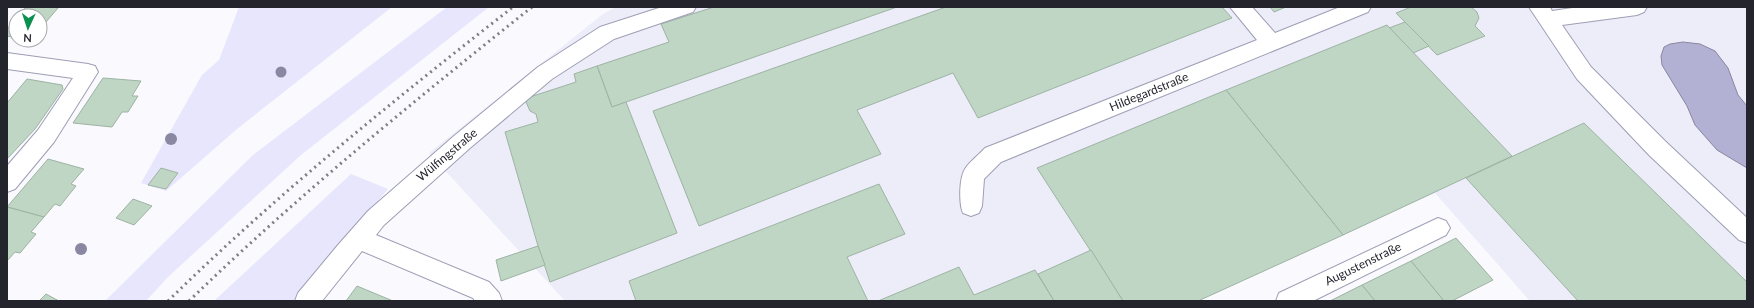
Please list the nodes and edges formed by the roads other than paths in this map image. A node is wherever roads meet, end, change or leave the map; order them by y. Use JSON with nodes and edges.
{"nodes":[{"id":1,"x":686,"y":7,"type":"edge"},
{"id":2,"x":1240,"y":7,"type":"edge"},
{"id":3,"x":1361,"y":7,"type":"edge"},
{"id":4,"x":1637,"y":7,"type":"edge"},
{"id":5,"x":1543,"y":13,"type":"edge"},
{"id":6,"x":1271,"y":43,"type":"junction"},
{"id":7,"x":7,"y":61,"type":"edge"},
{"id":8,"x":7,"y":182,"type":"edge"},
{"id":9,"x":971,"y":206,"type":"dead end"},
{"id":10,"x":1438,"y":228,"type":"dead end"},
{"id":11,"x":1747,"y":233,"type":"edge"},
{"id":12,"x":358,"y":238,"type":"junction"},
{"id":13,"x":307,"y":301,"type":"edge"},
{"id":14,"x":490,"y":301,"type":"edge"},
{"id":15,"x":1288,"y":301,"type":"edge"}],
"edges":[{"from":1,"to":12,"type":"street","name":"Wülfingstraße"},
{"from":2,"to":6,"type":"street"},
{"from":3,"to":6,"type":"street","name":"Hildegardstraße"},
{"from":4,"to":5,"type":"street"},
{"from":5,"to":11,"type":"street"},
{"from":6,"to":9,"type":"street","name":"Hildegardstraße"},
{"from":7,"to":8,"type":"street"},
{"from":10,"to":15,"type":"street","name":"Augustenstraße"},
{"from":12,"to":13,"type":"street","name":"Wülfingstraße"},
{"from":12,"to":14,"type":"street"}]}
